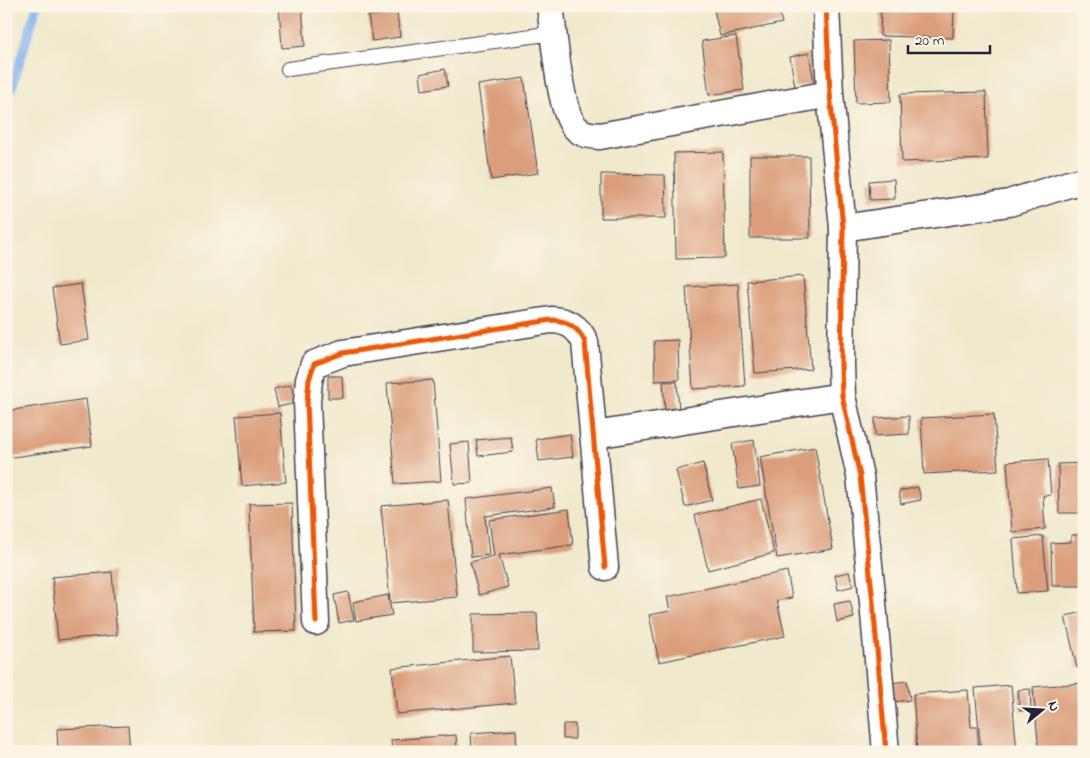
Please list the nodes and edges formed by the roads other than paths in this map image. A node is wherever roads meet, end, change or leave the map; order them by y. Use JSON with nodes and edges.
{"nodes":[{"id":1,"x":550,"y":6,"type":"edge"},
{"id":2,"x":826,"y":6,"type":"edge"},
{"id":3,"x":554,"y":33,"type":"junction"},
{"id":4,"x":288,"y":69,"type":"dead end"},
{"id":5,"x":830,"y":94,"type":"junction"},
{"id":6,"x":1084,"y":181,"type":"edge"},
{"id":7,"x":843,"y":228,"type":"junction"},
{"id":8,"x":842,"y":396,"type":"junction"},
{"id":9,"x":594,"y":435,"type":"junction"},
{"id":10,"x":605,"y":567,"type":"dead end"},
{"id":11,"x":316,"y":622,"type":"dead end"},
{"id":12,"x":886,"y":752,"type":"edge"}],
"edges":[{"from":1,"to":3,"type":"street"},
{"from":2,"to":5,"type":"street"},
{"from":3,"to":4,"type":"lane"},
{"from":3,"to":5,"type":"street"},
{"from":5,"to":7,"type":"street"},
{"from":6,"to":7,"type":"street"},
{"from":7,"to":8,"type":"street"},
{"from":8,"to":9,"type":"street"},
{"from":8,"to":12,"type":"street"},
{"from":9,"to":10,"type":"street"},
{"from":9,"to":11,"type":"street"}]}
